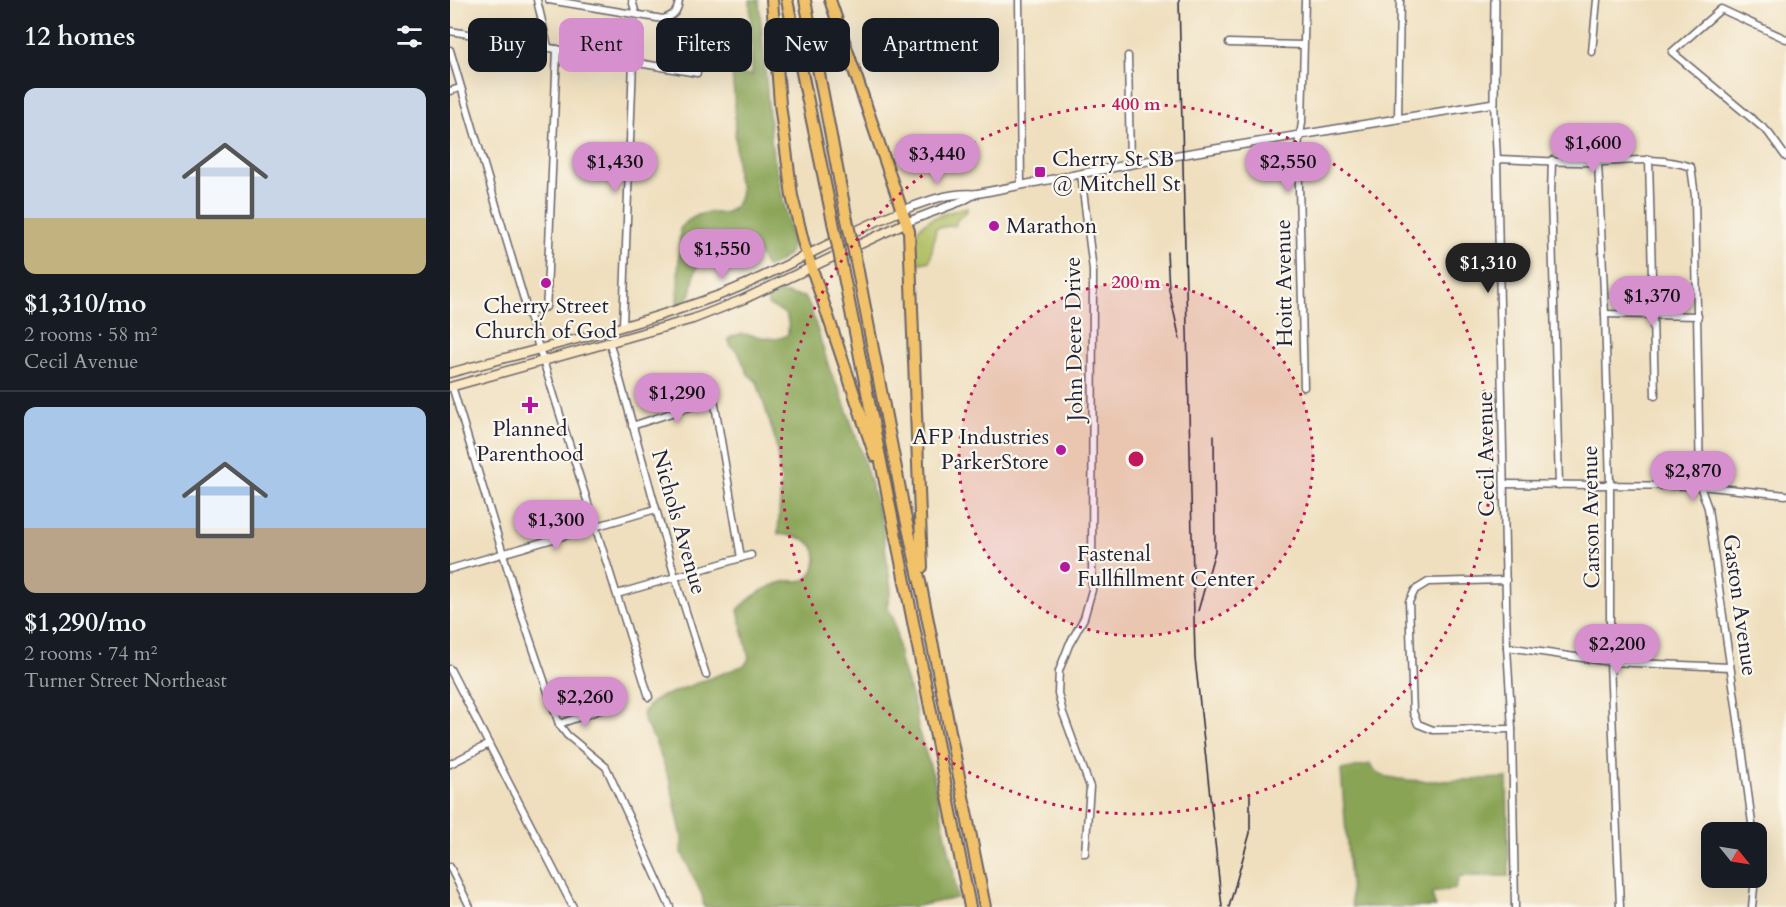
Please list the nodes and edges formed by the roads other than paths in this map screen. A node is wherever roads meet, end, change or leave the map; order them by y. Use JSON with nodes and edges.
{"nodes":[{"id":1,"x":537,"y":0,"type":"edge"},
{"id":2,"x":549,"y":0,"type":"edge"},
{"id":3,"x":632,"y":0,"type":"edge"},
{"id":4,"x":679,"y":0,"type":"edge"},
{"id":5,"x":772,"y":0,"type":"edge"},
{"id":6,"x":787,"y":0,"type":"edge"},
{"id":7,"x":805,"y":0,"type":"edge"},
{"id":8,"x":830,"y":0,"type":"edge"},
{"id":9,"x":1018,"y":0,"type":"edge"},
{"id":10,"x":1305,"y":0,"type":"edge"},
{"id":11,"x":1400,"y":0,"type":"edge"},
{"id":12,"x":1495,"y":0,"type":"edge"},
{"id":13,"x":1597,"y":0,"type":"edge"},
{"id":14,"x":636,"y":14,"type":"junction"},
{"id":15,"x":450,"y":31,"type":"edge"},
{"id":16,"x":1786,"y":39,"type":"edge"},
{"id":17,"x":1228,"y":43,"type":"dead end"},
{"id":18,"x":1304,"y":45,"type":"junction"},
{"id":19,"x":549,"y":47,"type":"junction"},
{"id":20,"x":557,"y":49,"type":"joint"},
{"id":21,"x":450,"y":50,"type":"edge"},
{"id":22,"x":1592,"y":51,"type":"dead end"},
{"id":23,"x":1128,"y":56,"type":"dead end"},
{"id":24,"x":644,"y":64,"type":"edge"},
{"id":25,"x":633,"y":72,"type":"edge"},
{"id":26,"x":697,"y":73,"type":"dead end"},
{"id":27,"x":460,"y":88,"type":"junction"},
{"id":28,"x":450,"y":91,"type":"edge"},
{"id":29,"x":1494,"y":103,"type":"junction"},
{"id":30,"x":1398,"y":119,"type":"junction"},
{"id":31,"x":1299,"y":136,"type":"junction"},
{"id":32,"x":1786,"y":157,"type":"edge"},
{"id":33,"x":1497,"y":159,"type":"junction"},
{"id":34,"x":1649,"y":159,"type":"junction"},
{"id":35,"x":1552,"y":160,"type":"junction"},
{"id":36,"x":1598,"y":162,"type":"junction"},
{"id":37,"x":1130,"y":164,"type":"junction"},
{"id":38,"x":1081,"y":174,"type":"junction"},
{"id":39,"x":1021,"y":184,"type":"junction"},
{"id":40,"x":975,"y":194,"type":"junction"},
{"id":41,"x":903,"y":210,"type":"junction"},
{"id":42,"x":907,"y":222,"type":"junction"},
{"id":43,"x":808,"y":255,"type":"junction"},
{"id":44,"x":811,"y":267,"type":"junction"},
{"id":45,"x":528,"y":313,"type":"junction"},
{"id":46,"x":1605,"y":314,"type":"junction"},
{"id":47,"x":1652,"y":315,"type":"junction"},
{"id":48,"x":1698,"y":316,"type":"junction"},
{"id":49,"x":623,"y":325,"type":"junction"},
{"id":50,"x":610,"y":344,"type":"junction"},
{"id":51,"x":539,"y":348,"type":"junction"},
{"id":52,"x":543,"y":361,"type":"junction"},
{"id":53,"x":450,"y":373,"type":"edge"},
{"id":54,"x":451,"y":387,"type":"edge"},
{"id":55,"x":1304,"y":387,"type":"dead end"},
{"id":56,"x":1655,"y":396,"type":"dead end"},
{"id":57,"x":632,"y":426,"type":"junction"},
{"id":58,"x":1504,"y":484,"type":"junction"},
{"id":59,"x":1559,"y":485,"type":"junction"},
{"id":60,"x":1610,"y":485,"type":"junction"},
{"id":61,"x":1700,"y":486,"type":"junction"},
{"id":62,"x":889,"y":494,"type":"junction"},
{"id":63,"x":1786,"y":495,"type":"edge"},
{"id":64,"x":656,"y":509,"type":"junction"},
{"id":65,"x":595,"y":527,"type":"junction"},
{"id":66,"x":503,"y":555,"type":"junction"},
{"id":67,"x":751,"y":555,"type":"dead end"},
{"id":68,"x":741,"y":558,"type":"junction"},
{"id":69,"x":450,"y":569,"type":"edge"},
{"id":70,"x":675,"y":577,"type":"junction"},
{"id":71,"x":1506,"y":580,"type":"junction"},
{"id":72,"x":922,"y":591,"type":"junction"},
{"id":73,"x":616,"y":594,"type":"junction"},
{"id":74,"x":1507,"y":647,"type":"junction"},
{"id":75,"x":1610,"y":662,"type":"junction"},
{"id":76,"x":1729,"y":668,"type":"junction"},
{"id":77,"x":450,"y":669,"type":"edge"},
{"id":78,"x":706,"y":675,"type":"dead end"},
{"id":79,"x":649,"y":697,"type":"dead end"},
{"id":80,"x":603,"y":709,"type":"dead end"},
{"id":81,"x":559,"y":724,"type":"junction"},
{"id":82,"x":1512,"y":729,"type":"junction"},
{"id":83,"x":489,"y":744,"type":"junction"},
{"id":84,"x":450,"y":764,"type":"edge"},
{"id":85,"x":1752,"y":822,"type":"edge"},
{"id":86,"x":1085,"y":853,"type":"dead end"},
{"id":87,"x":450,"y":867,"type":"edge"},
{"id":88,"x":1754,"y":888,"type":"edge"},
{"id":89,"x":470,"y":907,"type":"edge"},
{"id":90,"x":573,"y":907,"type":"edge"},
{"id":91,"x":670,"y":907,"type":"edge"},
{"id":92,"x":970,"y":907,"type":"edge"},
{"id":93,"x":985,"y":907,"type":"edge"},
{"id":94,"x":1515,"y":907,"type":"edge"},
{"id":95,"x":1620,"y":907,"type":"edge"},
{"id":96,"x":1752,"y":907,"type":"edge"}],
"edges":[{"from":1,"to":19,"type":"street"},
{"from":2,"to":14,"type":"street"},
{"from":3,"to":14,"type":"street"},
{"from":4,"to":14,"type":"street"},
{"from":5,"to":43,"type":"highway"},
{"from":6,"to":62,"type":"highway","bridge":true},
{"from":7,"to":72,"type":"highway","bridge":true},
{"from":8,"to":41,"type":"highway"},
{"from":9,"to":39,"type":"street"},
{"from":10,"to":18,"type":"street","name":"Hoitt Avenue"},
{"from":11,"to":30,"type":"street"},
{"from":12,"to":29,"type":"street","name":"Cecil Avenue"},
{"from":13,"to":22,"type":"street"},
{"from":15,"to":19,"type":"street"},
{"from":16,"to":32,"type":"street"},
{"from":17,"to":18,"type":"street"},
{"from":18,"to":31,"type":"street","name":"Hoitt Avenue"},
{"from":19,"to":20,"type":"street"},
{"from":20,"to":45,"type":"street"},
{"from":21,"to":27,"type":"street"},
{"from":23,"to":37,"type":"street"},
{"from":24,"to":26,"type":"street"},
{"from":25,"to":49,"type":"street"},
{"from":27,"to":28,"type":"street"},
{"from":27,"to":45,"type":"street"},
{"from":29,"to":30,"type":"street"},
{"from":29,"to":33,"type":"street","name":"Cecil Avenue"},
{"from":30,"to":31,"type":"street"},
{"from":31,"to":37,"type":"street"},
{"from":31,"to":55,"type":"street","name":"Hoitt Avenue"},
{"from":33,"to":35,"type":"street"},
{"from":33,"to":58,"type":"street","name":"Cecil Avenue"},
{"from":34,"to":36,"type":"street"},
{"from":34,"to":47,"type":"street"},
{"from":34,"to":48,"type":"street","name":"Gaston Avenue"},
{"from":35,"to":36,"type":"street"},
{"from":35,"to":59,"type":"street"},
{"from":36,"to":46,"type":"street","name":"Carson Avenue"},
{"from":37,"to":38,"type":"street"},
{"from":38,"to":39,"type":"street"},
{"from":38,"to":86,"type":"street","name":"John Deere Drive"},
{"from":39,"to":40,"type":"street"},
{"from":40,"to":41,"type":"street"},
{"from":40,"to":42,"type":"street"},
{"from":41,"to":42,"type":"highway"},
{"from":41,"to":43,"type":"main road"},
{"from":42,"to":44,"type":"main road"},
{"from":42,"to":72,"type":"highway"},
{"from":43,"to":44,"type":"highway"},
{"from":43,"to":49,"type":"main road"},
{"from":44,"to":50,"type":"main road"},
{"from":44,"to":62,"type":"highway"},
{"from":45,"to":51,"type":"street"},
{"from":46,"to":47,"type":"street"},
{"from":46,"to":60,"type":"street","name":"Carson Avenue"},
{"from":47,"to":48,"type":"street"},
{"from":47,"to":56,"type":"street"},
{"from":48,"to":61,"type":"street","name":"Gaston Avenue"},
{"from":49,"to":51,"type":"main road"},
{"from":50,"to":52,"type":"main road"},
{"from":50,"to":57,"type":"street","name":"Nichols Avenue"},
{"from":51,"to":52,"type":"street"},
{"from":51,"to":53,"type":"main road"},
{"from":52,"to":54,"type":"main road"},
{"from":52,"to":65,"type":"street"},
{"from":54,"to":66,"type":"street"},
{"from":57,"to":64,"type":"street","name":"Nichols Avenue"},
{"from":57,"to":68,"type":"street"},
{"from":58,"to":59,"type":"street"},
{"from":58,"to":71,"type":"street","name":"Cecil Avenue"},
{"from":59,"to":60,"type":"street"},
{"from":60,"to":61,"type":"street"},
{"from":60,"to":75,"type":"street","name":"Carson Avenue"},
{"from":61,"to":63,"type":"street"},
{"from":61,"to":76,"type":"street","name":"Gaston Avenue"},
{"from":62,"to":92,"type":"highway"},
{"from":64,"to":65,"type":"street"},
{"from":64,"to":70,"type":"street","name":"Nichols Avenue"},
{"from":65,"to":66,"type":"street"},
{"from":65,"to":73,"type":"street"},
{"from":66,"to":69,"type":"street"},
{"from":66,"to":81,"type":"street"},
{"from":67,"to":68,"type":"street"},
{"from":68,"to":70,"type":"street"},
{"from":70,"to":73,"type":"street"},
{"from":70,"to":78,"type":"street","name":"Nichols Avenue"},
{"from":71,"to":74,"type":"street","name":"Cecil Avenue"},
{"from":71,"to":82,"type":"street"},
{"from":72,"to":93,"type":"highway"},
{"from":73,"to":79,"type":"street"},
{"from":74,"to":75,"type":"street"},
{"from":74,"to":82,"type":"street","name":"Cecil Avenue"},
{"from":75,"to":76,"type":"street"},
{"from":75,"to":95,"type":"street","name":"Carson Avenue"},
{"from":76,"to":85,"type":"street","name":"Gaston Avenue"},
{"from":77,"to":83,"type":"street"},
{"from":80,"to":81,"type":"street"},
{"from":81,"to":91,"type":"street"},
{"from":82,"to":94,"type":"street","name":"Cecil Avenue"},
{"from":83,"to":84,"type":"street"},
{"from":83,"to":90,"type":"street"},
{"from":87,"to":89,"type":"street"},
{"from":88,"to":96,"type":"street"}]}
